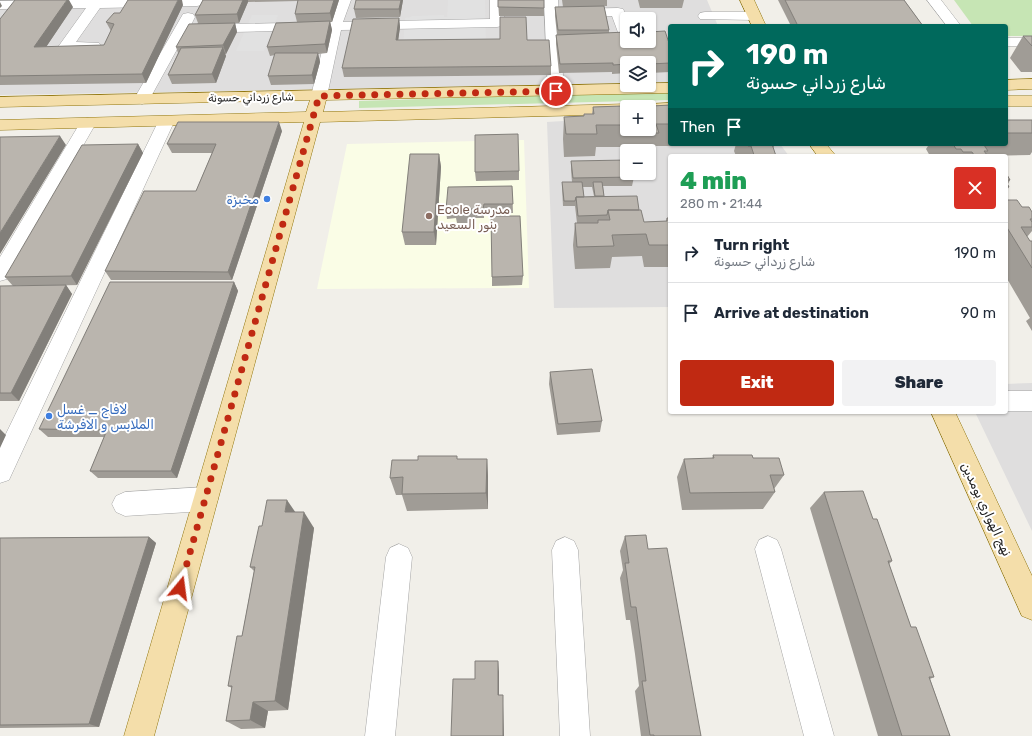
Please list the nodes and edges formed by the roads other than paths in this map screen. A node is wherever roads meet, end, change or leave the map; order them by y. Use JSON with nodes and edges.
{"nodes":[{"id":1,"x":344,"y":0,"type":"edge"},
{"id":2,"x":497,"y":0,"type":"edge"},
{"id":3,"x":747,"y":0,"type":"edge"},
{"id":4,"x":934,"y":0,"type":"edge"},
{"id":5,"x":197,"y":1,"type":"edge"},
{"id":6,"x":9,"y":3,"type":"edge"},
{"id":7,"x":96,"y":3,"type":"junction"},
{"id":8,"x":551,"y":6,"type":"edge"},
{"id":9,"x":704,"y":16,"type":"edge"},
{"id":10,"x":0,"y":17,"type":"edge"},
{"id":11,"x":620,"y":19,"type":"edge"},
{"id":12,"x":757,"y":21,"type":"edge"},
{"id":13,"x":952,"y":24,"type":"edge"},
{"id":14,"x":336,"y":26,"type":"junction"},
{"id":15,"x":181,"y":29,"type":"junction"},
{"id":16,"x":1008,"y":42,"type":"edge"},
{"id":17,"x":1032,"y":42,"type":"edge"},
{"id":18,"x":103,"y":46,"type":"edge"},
{"id":19,"x":1032,"y":84,"type":"edge"},
{"id":20,"x":1008,"y":85,"type":"edge"},
{"id":21,"x":668,"y":88,"type":"edge"},
{"id":22,"x":556,"y":91,"type":"junction"},
{"id":23,"x":319,"y":96,"type":"junction"},
{"id":24,"x":142,"y":99,"type":"junction"},
{"id":25,"x":161,"y":99,"type":"junction"},
{"id":26,"x":1008,"y":101,"type":"edge"},
{"id":27,"x":1032,"y":101,"type":"edge"},
{"id":28,"x":0,"y":102,"type":"edge"},
{"id":29,"x":668,"y":108,"type":"edge"},
{"id":30,"x":620,"y":109,"type":"edge"},
{"id":31,"x":656,"y":109,"type":"edge"},
{"id":32,"x":312,"y":118,"type":"junction"},
{"id":33,"x":158,"y":122,"type":"junction"},
{"id":34,"x":88,"y":123,"type":"junction"},
{"id":35,"x":0,"y":125,"type":"edge"},
{"id":36,"x":819,"y":146,"type":"edge"},
{"id":37,"x":825,"y":154,"type":"edge"},
{"id":38,"x":3,"y":285,"type":"edge"},
{"id":39,"x":62,"y":291,"type":"edge"},
{"id":40,"x":86,"y":291,"type":"junction"},
{"id":41,"x":1008,"y":401,"type":"edge"},
{"id":42,"x":1032,"y":401,"type":"edge"},
{"id":43,"x":944,"y":414,"type":"edge"},
{"id":44,"x":0,"y":472,"type":"edge"},
{"id":45,"x":205,"y":499,"type":"junction"},
{"id":46,"x":125,"y":504,"type":"dead end"},
{"id":47,"x":768,"y":549,"type":"dead end"},
{"id":48,"x":565,"y":550,"type":"dead end"},
{"id":49,"x":399,"y":557,"type":"dead end"},
{"id":50,"x":1032,"y":606,"type":"edge"},
{"id":51,"x":138,"y":736,"type":"edge"},
{"id":52,"x":380,"y":736,"type":"edge"},
{"id":53,"x":575,"y":736,"type":"edge"},
{"id":54,"x":819,"y":736,"type":"edge"}],
"edges":[{"from":1,"to":14,"type":"street"},
{"from":2,"to":14,"type":"street"},
{"from":3,"to":12,"type":"main road"},
{"from":4,"to":13,"type":"street"},
{"from":5,"to":7,"type":"street"},
{"from":5,"to":15,"type":"street"},
{"from":6,"to":7,"type":"street"},
{"from":6,"to":10,"type":"street"},
{"from":7,"to":18,"type":"street"},
{"from":8,"to":11,"type":"street"},
{"from":8,"to":22,"type":"street"},
{"from":9,"to":12,"type":"street"},
{"from":14,"to":15,"type":"street"},
{"from":14,"to":23,"type":"street"},
{"from":15,"to":24,"type":"street"},
{"from":16,"to":17,"type":"street"},
{"from":19,"to":20,"type":"main road"},
{"from":21,"to":22,"type":"main road","name":"شارع زرداني حسونة"},
{"from":22,"to":23,"type":"main road","name":"شارع زرداني حسونة"},
{"from":23,"to":25,"type":"main road","name":"شارع زرداني حسونة"},
{"from":23,"to":32,"type":"main road"},
{"from":24,"to":25,"type":"main road","name":"شارع زرداني حسونة"},
{"from":24,"to":28,"type":"main road","name":"شارع زرداني حسونة"},
{"from":25,"to":33,"type":"main road"},
{"from":26,"to":27,"type":"main road"},
{"from":29,"to":31,"type":"main road"},
{"from":30,"to":32,"type":"main road","name":"شارع زرداني حسونة"},
{"from":32,"to":33,"type":"main road","name":"شارع زرداني حسونة"},
{"from":32,"to":45,"type":"main road"},
{"from":33,"to":34,"type":"main road","name":"شارع زرداني حسونة"},
{"from":33,"to":40,"type":"street"},
{"from":34,"to":35,"type":"main road","name":"شارع زرداني حسونة"},
{"from":34,"to":38,"type":"street"},
{"from":36,"to":37,"type":"main road"},
{"from":39,"to":40,"type":"street"},
{"from":40,"to":44,"type":"street"},
{"from":41,"to":42,"type":"street"},
{"from":43,"to":50,"type":"main road","name":"نهج الهواري بومدين"},
{"from":45,"to":46,"type":"street"},
{"from":45,"to":51,"type":"main road"},
{"from":47,"to":54,"type":"street"},
{"from":48,"to":53,"type":"street"},
{"from":49,"to":52,"type":"street"}]}
